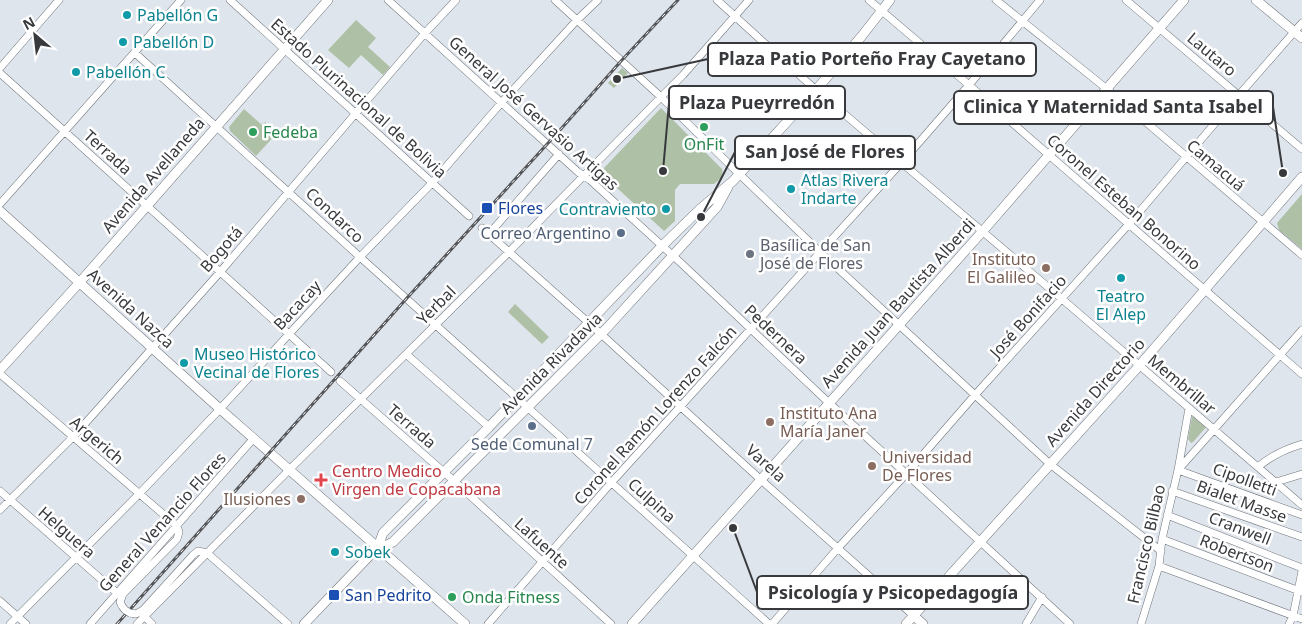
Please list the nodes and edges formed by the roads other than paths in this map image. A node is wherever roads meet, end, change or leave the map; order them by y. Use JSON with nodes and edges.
{"nodes":[{"id":1,"x":60,"y":0,"type":"edge"},
{"id":2,"x":181,"y":0,"type":"edge"},
{"id":3,"x":230,"y":0,"type":"edge"},
{"id":4,"x":328,"y":0,"type":"edge"},
{"id":5,"x":388,"y":0,"type":"edge"},
{"id":6,"x":456,"y":0,"type":"edge"},
{"id":7,"x":554,"y":0,"type":"edge"},
{"id":8,"x":598,"y":0,"type":"edge"},
{"id":9,"x":717,"y":0,"type":"edge"},
{"id":10,"x":749,"y":0,"type":"edge"},
{"id":11,"x":869,"y":0,"type":"edge"},
{"id":12,"x":890,"y":0,"type":"edge"},
{"id":13,"x":996,"y":0,"type":"edge"},
{"id":14,"x":1040,"y":0,"type":"edge"},
{"id":15,"x":1126,"y":0,"type":"edge"},
{"id":16,"x":1184,"y":0,"type":"edge"},
{"id":17,"x":1256,"y":0,"type":"edge"},
{"id":18,"x":883,"y":11,"type":"junction"},
{"id":19,"x":735,"y":16,"type":"junction"},
{"id":20,"x":577,"y":20,"type":"junction"},
{"id":21,"x":1022,"y":21,"type":"junction"},
{"id":22,"x":1302,"y":23,"type":"edge"},
{"id":23,"x":1160,"y":28,"type":"junction"},
{"id":24,"x":1294,"y":32,"type":"junction"},
{"id":25,"x":425,"y":33,"type":"junction"},
{"id":26,"x":1302,"y":38,"type":"edge"},
{"id":27,"x":284,"y":50,"type":"junction"},
{"id":28,"x":135,"y":53,"type":"junction"},
{"id":29,"x":0,"y":68,"type":"edge"},
{"id":30,"x":0,"y":74,"type":"edge"},
{"id":31,"x":969,"y":85,"type":"junction"},
{"id":32,"x":1107,"y":89,"type":"junction"},
{"id":33,"x":816,"y":90,"type":"junction"},
{"id":34,"x":1239,"y":95,"type":"junction"},
{"id":35,"x":661,"y":97,"type":"junction"},
{"id":36,"x":502,"y":102,"type":"junction"},
{"id":37,"x":356,"y":113,"type":"junction"},
{"id":38,"x":216,"y":126,"type":"junction"},
{"id":39,"x":65,"y":132,"type":"junction"},
{"id":40,"x":1302,"y":149,"type":"edge"},
{"id":41,"x":559,"y":154,"type":"junction"},
{"id":42,"x":1049,"y":155,"type":"junction"},
{"id":43,"x":1186,"y":157,"type":"junction"},
{"id":44,"x":902,"y":162,"type":"junction"},
{"id":45,"x":739,"y":174,"type":"junction"},
{"id":46,"x":584,"y":176,"type":"junction"},
{"id":47,"x":1302,"y":177,"type":"edge"},
{"id":48,"x":432,"y":182,"type":"junction"},
{"id":49,"x":730,"y":184,"type":"junction"},
{"id":50,"x":289,"y":192,"type":"junction"},
{"id":51,"x":0,"y":204,"type":"edge"},
{"id":52,"x":146,"y":206,"type":"junction"},
{"id":53,"x":0,"y":211,"type":"edge"},
{"id":54,"x":469,"y":216,"type":"dead end"},
{"id":55,"x":1263,"y":222,"type":"junction"},
{"id":56,"x":1129,"y":224,"type":"junction"},
{"id":57,"x":482,"y":228,"type":"dead end"},
{"id":58,"x":982,"y":232,"type":"junction"},
{"id":59,"x":489,"y":234,"type":"junction"},
{"id":60,"x":662,"y":246,"type":"junction"},
{"id":61,"x":509,"y":252,"type":"junction"},
{"id":62,"x":820,"y":252,"type":"junction"},
{"id":63,"x":672,"y":255,"type":"junction"},
{"id":64,"x":1302,"y":255,"type":"edge"},
{"id":65,"x":360,"y":257,"type":"junction"},
{"id":66,"x":221,"y":272,"type":"junction"},
{"id":67,"x":80,"y":282,"type":"junction"},
{"id":68,"x":1204,"y":290,"type":"junction"},
{"id":69,"x":1062,"y":299,"type":"junction"},
{"id":70,"x":589,"y":323,"type":"junction"},
{"id":71,"x":435,"y":324,"type":"junction"},
{"id":72,"x":899,"y":324,"type":"junction"},
{"id":73,"x":750,"y":329,"type":"junction"},
{"id":74,"x":1302,"y":330,"type":"edge"},
{"id":75,"x":289,"y":334,"type":"junction"},
{"id":76,"x":601,"y":334,"type":"junction"},
{"id":77,"x":152,"y":348,"type":"junction"},
{"id":78,"x":406,"y":354,"type":"junction"},
{"id":79,"x":1280,"y":355,"type":"junction"},
{"id":80,"x":1139,"y":366,"type":"junction"},
{"id":81,"x":0,"y":372,"type":"edge"},
{"id":82,"x":331,"y":372,"type":"dead end"},
{"id":83,"x":1302,"y":374,"type":"edge"},
{"id":84,"x":340,"y":381,"type":"dead end"},
{"id":85,"x":975,"y":396,"type":"junction"},
{"id":86,"x":516,"y":398,"type":"junction"},
{"id":87,"x":360,"y":399,"type":"junction"},
{"id":88,"x":828,"y":402,"type":"junction"},
{"id":89,"x":681,"y":406,"type":"junction"},
{"id":90,"x":527,"y":407,"type":"junction"},
{"id":91,"x":1189,"y":408,"type":"junction"},
{"id":92,"x":220,"y":409,"type":"junction"},
{"id":93,"x":489,"y":427,"type":"junction"},
{"id":94,"x":1214,"y":429,"type":"junction"},
{"id":95,"x":72,"y":437,"type":"junction"},
{"id":96,"x":254,"y":438,"type":"junction"},
{"id":97,"x":1302,"y":444,"type":"edge"},
{"id":98,"x":1050,"y":464,"type":"junction"},
{"id":99,"x":1258,"y":467,"type":"junction"},
{"id":100,"x":289,"y":470,"type":"junction"},
{"id":101,"x":1178,"y":470,"type":"junction"},
{"id":102,"x":443,"y":472,"type":"junction"},
{"id":103,"x":906,"y":473,"type":"junction"},
{"id":104,"x":1302,"y":474,"type":"edge"},
{"id":105,"x":760,"y":479,"type":"junction"},
{"id":106,"x":454,"y":481,"type":"junction"},
{"id":107,"x":1276,"y":482,"type":"junction"},
{"id":108,"x":611,"y":483,"type":"junction"},
{"id":109,"x":0,"y":491,"type":"edge"},
{"id":110,"x":1172,"y":491,"type":"junction"},
{"id":111,"x":140,"y":493,"type":"junction"},
{"id":112,"x":10,"y":500,"type":"junction"},
{"id":113,"x":1302,"y":505,"type":"edge"},
{"id":114,"x":0,"y":510,"type":"edge"},
{"id":115,"x":1167,"y":515,"type":"junction"},
{"id":116,"x":1302,"y":515,"type":"edge"},
{"id":117,"x":177,"y":526,"type":"junction"},
{"id":118,"x":1302,"y":538,"type":"edge"},
{"id":119,"x":1162,"y":539,"type":"junction"},
{"id":120,"x":980,"y":542,"type":"junction"},
{"id":121,"x":378,"y":547,"type":"junction"},
{"id":122,"x":838,"y":548,"type":"junction"},
{"id":123,"x":1161,"y":552,"type":"junction"},
{"id":124,"x":207,"y":553,"type":"junction"},
{"id":125,"x":693,"y":555,"type":"junction"},
{"id":126,"x":75,"y":558,"type":"junction"},
{"id":127,"x":543,"y":562,"type":"junction"},
{"id":128,"x":1158,"y":566,"type":"junction"},
{"id":129,"x":1302,"y":569,"type":"edge"},
{"id":130,"x":1300,"y":592,"type":"edge"},
{"id":131,"x":117,"y":593,"type":"junction"},
{"id":132,"x":1042,"y":597,"type":"junction"},
{"id":133,"x":0,"y":601,"type":"edge"},
{"id":134,"x":18,"y":616,"type":"junction"},
{"id":135,"x":914,"y":616,"type":"junction"},
{"id":136,"x":1293,"y":616,"type":"junction"},
{"id":137,"x":144,"y":617,"type":"junction"},
{"id":138,"x":1302,"y":619,"type":"edge"},
{"id":139,"x":10,"y":624,"type":"edge"},
{"id":140,"x":26,"y":624,"type":"edge"},
{"id":141,"x":90,"y":624,"type":"edge"},
{"id":142,"x":137,"y":624,"type":"edge"},
{"id":143,"x":152,"y":624,"type":"edge"},
{"id":144,"x":288,"y":624,"type":"edge"},
{"id":145,"x":304,"y":624,"type":"edge"},
{"id":146,"x":465,"y":624,"type":"edge"},
{"id":147,"x":488,"y":624,"type":"edge"},
{"id":148,"x":611,"y":624,"type":"edge"},
{"id":149,"x":632,"y":624,"type":"edge"},
{"id":150,"x":770,"y":624,"type":"edge"},
{"id":151,"x":906,"y":624,"type":"edge"},
{"id":152,"x":923,"y":624,"type":"edge"},
{"id":153,"x":1026,"y":624,"type":"edge"},
{"id":154,"x":1070,"y":624,"type":"edge"},
{"id":155,"x":1141,"y":624,"type":"edge"},
{"id":156,"x":1289,"y":624,"type":"edge"}],
"edges":[{"from":1,"to":29,"type":"street"},
{"from":2,"to":28,"type":"street"},
{"from":3,"to":27,"type":"street","name":"Estado Plurinacional de Bolivia"},
{"from":4,"to":27,"type":"main road","name":"Avenida Avellaneda"},
{"from":5,"to":25,"type":"street","name":"General José Gervasio Artigas"},
{"from":6,"to":25,"type":"street","name":"Bogotá"},
{"from":7,"to":20,"type":"street"},
{"from":8,"to":20,"type":"street","name":"Bacacay"},
{"from":9,"to":19,"type":"street","name":"Membrillar"},
{"from":10,"to":19,"type":"street","name":"Yerbal"},
{"from":11,"to":18,"type":"street","name":"Coronel Esteban Bonorino"},
{"from":12,"to":18,"type":"main road","name":"Avenida Rivadavia"},
{"from":13,"to":21,"type":"street","name":"Camacuá"},
{"from":14,"to":21,"type":"street","name":"Coronel Ramón Lorenzo Falcón"},
{"from":15,"to":23,"type":"street","name":"Lautaro"},
{"from":16,"to":23,"type":"main road","name":"Avenida Juan Bautista Alberdi"},
{"from":17,"to":24,"type":"main road"},
{"from":18,"to":31,"type":"street","name":"Coronel Esteban Bonorino"},
{"from":18,"to":33,"type":"main road","name":"Avenida Rivadavia"},
{"from":19,"to":33,"type":"street","name":"Membrillar"},
{"from":19,"to":35,"type":"street","name":"Yerbal"},
{"from":20,"to":35,"type":"street"},
{"from":20,"to":36,"type":"street","name":"Bacacay"},
{"from":21,"to":31,"type":"street","name":"Coronel Ramón Lorenzo Falcón"},
{"from":21,"to":32,"type":"street","name":"Camacuá"},
{"from":22,"to":24,"type":"street","name":"José Bonifacio"},
{"from":23,"to":32,"type":"main road","name":"Avenida Juan Bautista Alberdi"},
{"from":23,"to":34,"type":"street","name":"Lautaro"},
{"from":24,"to":26,"type":"main road"},
{"from":24,"to":34,"type":"street","name":"José Bonifacio"},
{"from":25,"to":36,"type":"street","name":"General José Gervasio Artigas"},
{"from":25,"to":37,"type":"street","name":"Bogotá"},
{"from":27,"to":37,"type":"street","name":"Estado Plurinacional de Bolivia"},
{"from":27,"to":38,"type":"main road","name":"Avenida Avellaneda"},
{"from":28,"to":38,"type":"street","name":"Condarco"},
{"from":28,"to":39,"type":"street"},
{"from":30,"to":39,"type":"street","name":"Terrada"},
{"from":31,"to":42,"type":"street","name":"Coronel Esteban Bonorino"},
{"from":31,"to":44,"type":"street","name":"Coronel Ramón Lorenzo Falcón"},
{"from":32,"to":42,"type":"main road","name":"Avenida Juan Bautista Alberdi"},
{"from":32,"to":43,"type":"street","name":"Camacuá"},
{"from":33,"to":44,"type":"street","name":"Membrillar"},
{"from":33,"to":45,"type":"main road","name":"Avenida Rivadavia"},
{"from":34,"to":40,"type":"street","name":"Lautaro"},
{"from":34,"to":43,"type":"street","name":"José Bonifacio"},
{"from":35,"to":45,"type":"street"},
{"from":35,"to":46,"type":"street","name":"Yerbal"},
{"from":36,"to":41,"type":"street","name":"General José Gervasio Artigas"},
{"from":36,"to":48,"type":"street","name":"Bacacay"},
{"from":37,"to":48,"type":"street","name":"Estado Plurinacional de Bolivia"},
{"from":37,"to":50,"type":"street","name":"Bogotá"},
{"from":38,"to":50,"type":"street","name":"Condarco"},
{"from":38,"to":52,"type":"main road","name":"Avenida Avellaneda"},
{"from":39,"to":51,"type":"street"},
{"from":39,"to":52,"type":"street","name":"Terrada"},
{"from":41,"to":46,"type":"street","name":"General José Gervasio Artigas"},
{"from":41,"to":59,"type":"street"},
{"from":42,"to":56,"type":"street","name":"Coronel Esteban Bonorino"},
{"from":42,"to":58,"type":"main road","name":"Avenida Juan Bautista Alberdi"},
{"from":43,"to":55,"type":"street","name":"Camacuá"},
{"from":43,"to":56,"type":"street","name":"José Bonifacio"},
{"from":44,"to":58,"type":"street","name":"Membrillar"},
{"from":44,"to":62,"type":"street","name":"Coronel Ramón Lorenzo Falcón"},
{"from":45,"to":49,"type":"main road","name":"Avenida Rivadavia"},
{"from":45,"to":62,"type":"street"},
{"from":46,"to":60,"type":"street","name":"General José Gervasio Artigas"},
{"from":46,"to":61,"type":"street","name":"Yerbal"},
{"from":47,"to":55,"type":"main road","name":"Avenida Directorio"},
{"from":48,"to":54,"type":"street","name":"Estado Plurinacional de Bolivia"},
{"from":48,"to":65,"type":"street","name":"Bacacay"},
{"from":49,"to":60,"type":"main road","name":"Avenida Rivadavia"},
{"from":49,"to":63,"type":"main road","name":"Avenida Rivadavia"},
{"from":50,"to":65,"type":"street","name":"Condarco"},
{"from":50,"to":66,"type":"street","name":"Bogotá"},
{"from":52,"to":66,"type":"street","name":"Terrada"},
{"from":52,"to":67,"type":"main road","name":"Avenida Avellaneda"},
{"from":53,"to":67,"type":"main road","name":"Avenida Nazca"},
{"from":55,"to":64,"type":"street","name":"Camacuá"},
{"from":55,"to":68,"type":"main road","name":"Avenida Directorio"},
{"from":56,"to":68,"type":"street","name":"Coronel Esteban Bonorino"},
{"from":56,"to":69,"type":"street","name":"José Bonifacio"},
{"from":57,"to":59,"type":"street"},
{"from":58,"to":69,"type":"street","name":"Membrillar"},
{"from":58,"to":72,"type":"main road","name":"Avenida Juan Bautista Alberdi"},
{"from":59,"to":61,"type":"street"},
{"from":60,"to":63,"type":"street","name":"Pedernera"},
{"from":60,"to":70,"type":"main road","name":"Avenida Rivadavia"},
{"from":61,"to":70,"type":"street"},
{"from":61,"to":71,"type":"street","name":"Yerbal"},
{"from":62,"to":72,"type":"street"},
{"from":62,"to":73,"type":"street","name":"Coronel Ramón Lorenzo Falcón"},
{"from":63,"to":73,"type":"street","name":"Pedernera"},
{"from":63,"to":76,"type":"main road","name":"Avenida Rivadavia"},
{"from":65,"to":71,"type":"street","name":"Condarco"},
{"from":65,"to":75,"type":"street","name":"Bacacay"},
{"from":66,"to":75,"type":"street","name":"Terrada"},
{"from":66,"to":77,"type":"street","name":"Bogotá"},
{"from":67,"to":77,"type":"main road","name":"Avenida Nazca"},
{"from":67,"to":81,"type":"main road","name":"Avenida Avellaneda"},
{"from":68,"to":79,"type":"street","name":"Coronel Esteban Bonorino"},
{"from":68,"to":80,"type":"main road","name":"Avenida Directorio"},
{"from":69,"to":80,"type":"street","name":"Membrillar"},
{"from":69,"to":85,"type":"street","name":"José Bonifacio"},
{"from":70,"to":76,"type":"street","name":"Varela"},
{"from":70,"to":86,"type":"main road","name":"Avenida Rivadavia"},
{"from":71,"to":78,"type":"street","name":"Yerbal"},
{"from":71,"to":86,"type":"street","name":"Condarco"},
{"from":72,"to":85,"type":"street"},
{"from":72,"to":88,"type":"main road","name":"Avenida Juan Bautista Alberdi"},
{"from":73,"to":88,"type":"street","name":"Pedernera"},
{"from":73,"to":89,"type":"street","name":"Coronel Ramón Lorenzo Falcón"},
{"from":74,"to":79,"type":"street","name":"Francisco Bilbao"},
{"from":75,"to":82,"type":"street","name":"Terrada"},
{"from":75,"to":92,"type":"street","name":"Bacacay"},
{"from":76,"to":89,"type":"street","name":"Varela"},
{"from":76,"to":90,"type":"main road","name":"Avenida Rivadavia"},
{"from":77,"to":92,"type":"main road","name":"Avenida Nazca"},
{"from":77,"to":95,"type":"street","name":"Bogotá"},
{"from":78,"to":87,"type":"street","name":"Yerbal"},
{"from":78,"to":93,"type":"street"},
{"from":79,"to":83,"type":"street","name":"Coronel Esteban Bonorino"},
{"from":79,"to":94,"type":"street","name":"Francisco Bilbao"},
{"from":80,"to":91,"type":"street","name":"Membrillar"},
{"from":80,"to":98,"type":"main road","name":"Avenida Directorio"},
{"from":81,"to":95,"type":"street","name":"Argerich"},
{"from":84,"to":87,"type":"street","name":"Terrada"},
{"from":85,"to":98,"type":"street"},
{"from":85,"to":103,"type":"street","name":"José Bonifacio"},
{"from":86,"to":90,"type":"street","name":"Culpina"},
{"from":86,"to":93,"type":"main road","name":"Avenida Rivadavia"},
{"from":87,"to":100,"type":"street","name":"Yerbal"},
{"from":87,"to":102,"type":"street","name":"Terrada"},
{"from":88,"to":103,"type":"street","name":"Pedernera"},
{"from":88,"to":105,"type":"main road","name":"Avenida Juan Bautista Alberdi"},
{"from":89,"to":105,"type":"street","name":"Varela"},
{"from":89,"to":108,"type":"street","name":"Coronel Ramón Lorenzo Falcón"},
{"from":90,"to":106,"type":"main road","name":"Avenida Rivadavia"},
{"from":90,"to":108,"type":"street","name":"Culpina"},
{"from":91,"to":94,"type":"street","name":"Membrillar"},
{"from":91,"to":101,"type":"street","name":"Francisco Bilbao"},
{"from":92,"to":96,"type":"main road","name":"Avenida Nazca"},
{"from":92,"to":111,"type":"street","name":"Bacacay"},
{"from":93,"to":102,"type":"main road","name":"Avenida Rivadavia"},
{"from":94,"to":99,"type":"street","name":"Membrillar"},
{"from":94,"to":101,"type":"street","name":"Francisco Bilbao"},
{"from":95,"to":111,"type":"street","name":"Argerich"},
{"from":95,"to":112,"type":"street","name":"Bogotá"},
{"from":96,"to":100,"type":"main road","name":"Avenida Nazca"},
{"from":96,"to":117,"type":"street","name":"General Venancio Flores"},
{"from":97,"to":99,"type":"street"},
{"from":98,"to":120,"type":"main road","name":"Avenida Directorio"},
{"from":98,"to":123,"type":"street"},
{"from":99,"to":107,"type":"street","name":"Membrillar"},
{"from":100,"to":121,"type":"main road","name":"Avenida Nazca"},
{"from":100,"to":124,"type":"street","name":"Yerbal"},
{"from":101,"to":110,"type":"street","name":"Francisco Bilbao"},
{"from":101,"to":116,"type":"street","name":"Cipolletti"},
{"from":102,"to":106,"type":"street","name":"Terrada"},
{"from":102,"to":121,"type":"main road","name":"Avenida Rivadavia"},
{"from":103,"to":120,"type":"street","name":"Pedernera"},
{"from":103,"to":122,"type":"street","name":"José Bonifacio"},
{"from":104,"to":107,"type":"street"},
{"from":105,"to":122,"type":"street","name":"Varela"},
{"from":105,"to":125,"type":"main road","name":"Avenida Juan Bautista Alberdi"},
{"from":106,"to":121,"type":"main road","name":"Avenida Rivadavia"},
{"from":106,"to":127,"type":"street","name":"Lafuente"},
{"from":107,"to":113,"type":"street","name":"Membrillar"},
{"from":108,"to":125,"type":"street","name":"Culpina"},
{"from":108,"to":127,"type":"street","name":"Coronel Ramón Lorenzo Falcón"},
{"from":109,"to":112,"type":"street","name":"Helguera"},
{"from":110,"to":115,"type":"street","name":"Francisco Bilbao"},
{"from":110,"to":118,"type":"street","name":"Bialet Masse"},
{"from":111,"to":117,"type":"street","name":"Argerich"},
{"from":111,"to":126,"type":"street","name":"Bacacay"},
{"from":112,"to":114,"type":"street","name":"Bogotá"},
{"from":112,"to":126,"type":"street","name":"Helguera"},
{"from":115,"to":119,"type":"street","name":"Francisco Bilbao"},
{"from":115,"to":129,"type":"street","name":"Cranwell"},
{"from":117,"to":124,"type":"street","bridge":true},
{"from":117,"to":131,"type":"street","name":"General Venancio Flores"},
{"from":119,"to":123,"type":"street","name":"Francisco Bilbao"},
{"from":119,"to":130,"type":"street","name":"Robertson"},
{"from":120,"to":132,"type":"street","name":"Pedernera"},
{"from":120,"to":135,"type":"main road","name":"Avenida Directorio"},
{"from":121,"to":145,"type":"main road","name":"Avenida Rivadavia"},
{"from":121,"to":146,"type":"main road","name":"Avenida Nazca"},
{"from":122,"to":135,"type":"street","name":"Varela"},
{"from":122,"to":150,"type":"street","name":"José Bonifacio"},
{"from":123,"to":128,"type":"street","name":"Francisco Bilbao"},
{"from":124,"to":137,"type":"street","name":"Yerbal"},
{"from":124,"to":144,"type":"street"},
{"from":125,"to":149,"type":"main road","name":"Avenida Juan Bautista Alberdi"},
{"from":125,"to":150,"type":"street","name":"Culpina"},
{"from":126,"to":131,"type":"street","name":"Helguera"},
{"from":126,"to":134,"type":"street","name":"Bacacay"},
{"from":127,"to":147,"type":"street","name":"Coronel Ramón Lorenzo Falcón"},
{"from":127,"to":148,"type":"street","name":"Lafuente"},
{"from":128,"to":136,"type":"street"},
{"from":128,"to":155,"type":"street","name":"Francisco Bilbao"},
{"from":129,"to":130,"type":"street"},
{"from":130,"to":136,"type":"street"},
{"from":131,"to":141,"type":"street","name":"General Venancio Flores"},
{"from":132,"to":153,"type":"street"},
{"from":132,"to":154,"type":"street","name":"Pedernera"},
{"from":133,"to":134,"type":"street"},
{"from":134,"to":139,"type":"street","name":"Bacacay"},
{"from":134,"to":140,"type":"street"},
{"from":135,"to":151,"type":"main road","name":"Avenida Directorio"},
{"from":135,"to":152,"type":"main road","name":"Varela"},
{"from":136,"to":138,"type":"street"},
{"from":136,"to":156,"type":"street"},
{"from":137,"to":142,"type":"street","name":"Yerbal"},
{"from":137,"to":143,"type":"street"}]}
